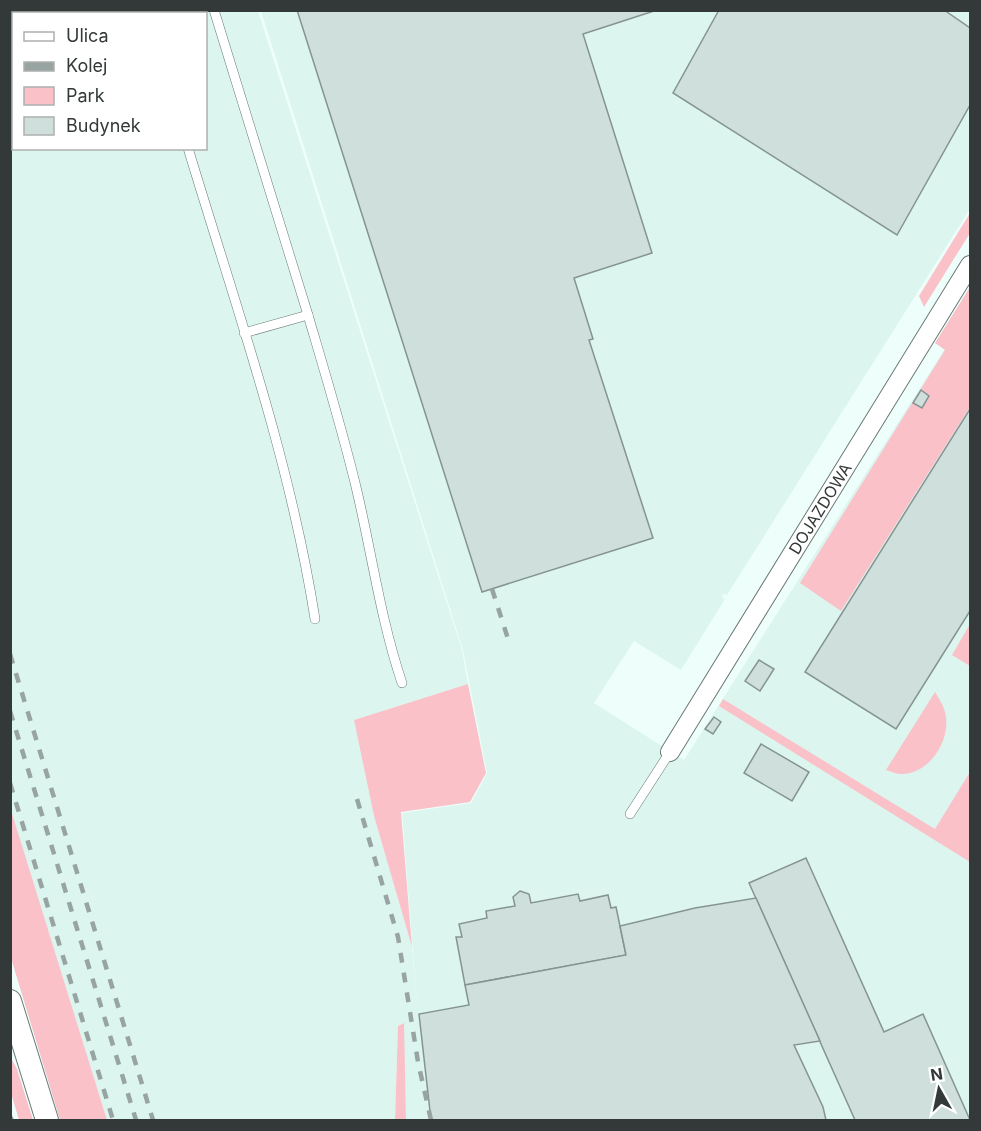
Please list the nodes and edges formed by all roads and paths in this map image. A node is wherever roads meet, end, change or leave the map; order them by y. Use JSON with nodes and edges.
{"nodes":[{"id":1,"x":214,"y":10,"type":"edge"},
{"id":2,"x":189,"y":150,"type":"edge"},
{"id":3,"x":970,"y":265,"type":"edge"},
{"id":4,"x":308,"y":315,"type":"junction"},
{"id":5,"x":244,"y":333,"type":"junction"},
{"id":6,"x":315,"y":619,"type":"dead end"},
{"id":7,"x":402,"y":683,"type":"dead end"},
{"id":8,"x":670,"y":752,"type":"joint"},
{"id":9,"x":630,"y":814,"type":"dead end"},
{"id":10,"x":10,"y":1001,"type":"edge"},
{"id":11,"x":15,"y":1035,"type":"edge"},
{"id":12,"x":47,"y":1120,"type":"edge"}],
"edges":[{"from":1,"to":4,"type":"lane"},
{"from":2,"to":5,"type":"lane"},
{"from":3,"to":8,"type":"street","name":"DOJAZDOWA"},
{"from":4,"to":5,"type":"lane"},
{"from":4,"to":7,"type":"lane"},
{"from":5,"to":6,"type":"lane"},
{"from":8,"to":9,"type":"lane"},
{"from":10,"to":11,"type":"street"},
{"from":11,"to":12,"type":"street"}]}
